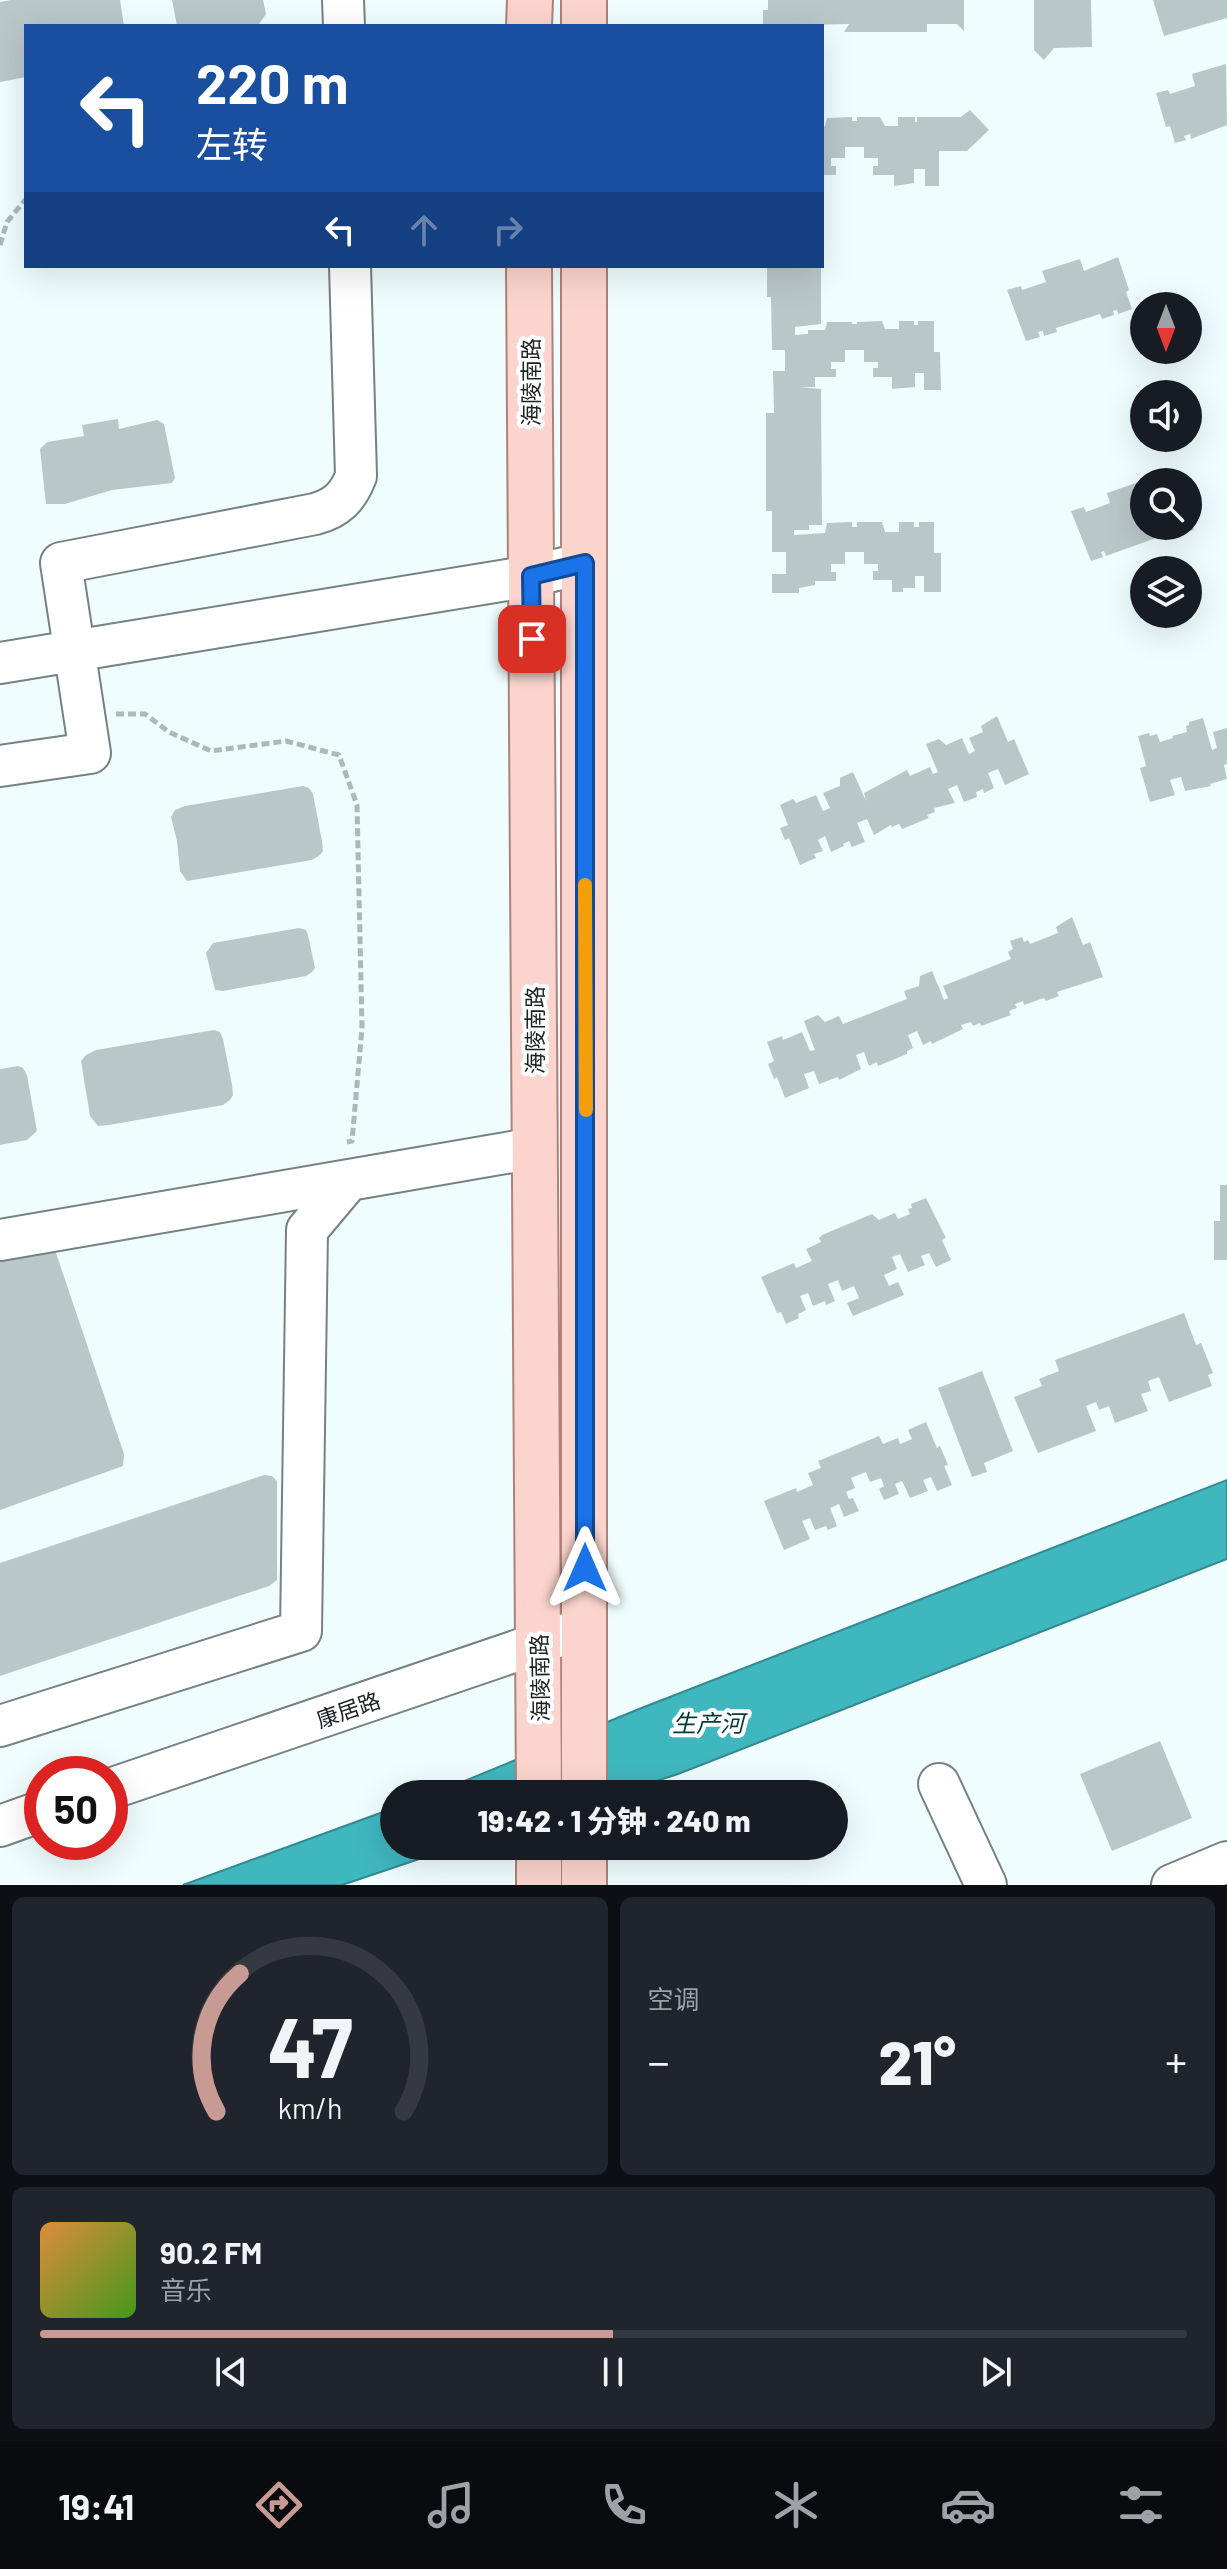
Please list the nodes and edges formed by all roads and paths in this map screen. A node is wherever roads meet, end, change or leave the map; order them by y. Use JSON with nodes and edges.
{"nodes":[{"id":1,"x":343,"y":0,"type":"edge"},
{"id":2,"x":530,"y":0,"type":"edge"},
{"id":3,"x":584,"y":0,"type":"edge"},
{"id":4,"x":344,"y":24,"type":"edge"},
{"id":5,"x":529,"y":24,"type":"edge"},
{"id":6,"x":584,"y":24,"type":"edge"},
{"id":7,"x":24,"y":201,"type":"edge"},
{"id":8,"x":0,"y":245,"type":"edge"},
{"id":9,"x":350,"y":268,"type":"edge"},
{"id":10,"x":529,"y":268,"type":"edge"},
{"id":11,"x":584,"y":268,"type":"edge"},
{"id":12,"x":585,"y":563,"type":"junction"},
{"id":13,"x":531,"y":576,"type":"junction"},
{"id":14,"x":76,"y":651,"type":"junction"},
{"id":15,"x":0,"y":663,"type":"edge"},
{"id":16,"x":84,"y":713,"type":"junction"},
{"id":17,"x":0,"y":766,"type":"edge"},
{"id":18,"x":535,"y":1148,"type":"junction"},
{"id":19,"x":343,"y":1162,"type":"junction"},
{"id":20,"x":0,"y":1240,"type":"edge"},
{"id":21,"x":585,"y":1626,"type":"junction"},
{"id":22,"x":538,"y":1645,"type":"junction"},
{"id":23,"x":0,"y":1726,"type":"edge"},
{"id":24,"x":539,"y":1780,"type":"edge"},
{"id":25,"x":584,"y":1780,"type":"edge"},
{"id":26,"x":128,"y":1783,"type":"edge"},
{"id":27,"x":939,"y":1784,"type":"dead end"},
{"id":28,"x":24,"y":1817,"type":"edge"},
{"id":29,"x":0,"y":1826,"type":"edge"},
{"id":30,"x":539,"y":1860,"type":"edge"},
{"id":31,"x":584,"y":1860,"type":"edge"},
{"id":32,"x":1227,"y":1862,"type":"edge"},
{"id":33,"x":539,"y":1885,"type":"edge"},
{"id":34,"x":584,"y":1885,"type":"edge"},
{"id":35,"x":986,"y":1885,"type":"edge"},
{"id":36,"x":1172,"y":1885,"type":"edge"}],
"edges":[{"from":1,"to":4,"type":"street"},
{"from":2,"to":5,"type":"main road"},
{"from":3,"to":6,"type":"main road"},
{"from":7,"to":8,"type":"path"},
{"from":9,"to":14,"type":"street"},
{"from":10,"to":13,"type":"main road","name":"海陵南路"},
{"from":11,"to":12,"type":"main road","name":"海陵南路"},
{"from":12,"to":13,"type":"street"},
{"from":12,"to":21,"type":"main road","name":"海陵南路"},
{"from":13,"to":14,"type":"street"},
{"from":13,"to":18,"type":"main road","name":"海陵南路"},
{"from":14,"to":15,"type":"street"},
{"from":14,"to":16,"type":"street"},
{"from":16,"to":17,"type":"street"},
{"from":16,"to":19,"type":"path"},
{"from":18,"to":19,"type":"street"},
{"from":18,"to":22,"type":"main road","name":"海陵南路"},
{"from":19,"to":20,"type":"street"},
{"from":19,"to":23,"type":"street"},
{"from":21,"to":22,"type":"street","name":"康居路"},
{"from":21,"to":25,"type":"main road","name":"海陵南路"},
{"from":22,"to":24,"type":"main road","name":"海陵南路"},
{"from":22,"to":26,"type":"street","name":"康居路"},
{"from":27,"to":35,"type":"street"},
{"from":28,"to":29,"type":"street"},
{"from":30,"to":33,"type":"main road"},
{"from":31,"to":34,"type":"main road"},
{"from":32,"to":36,"type":"street"}]}
